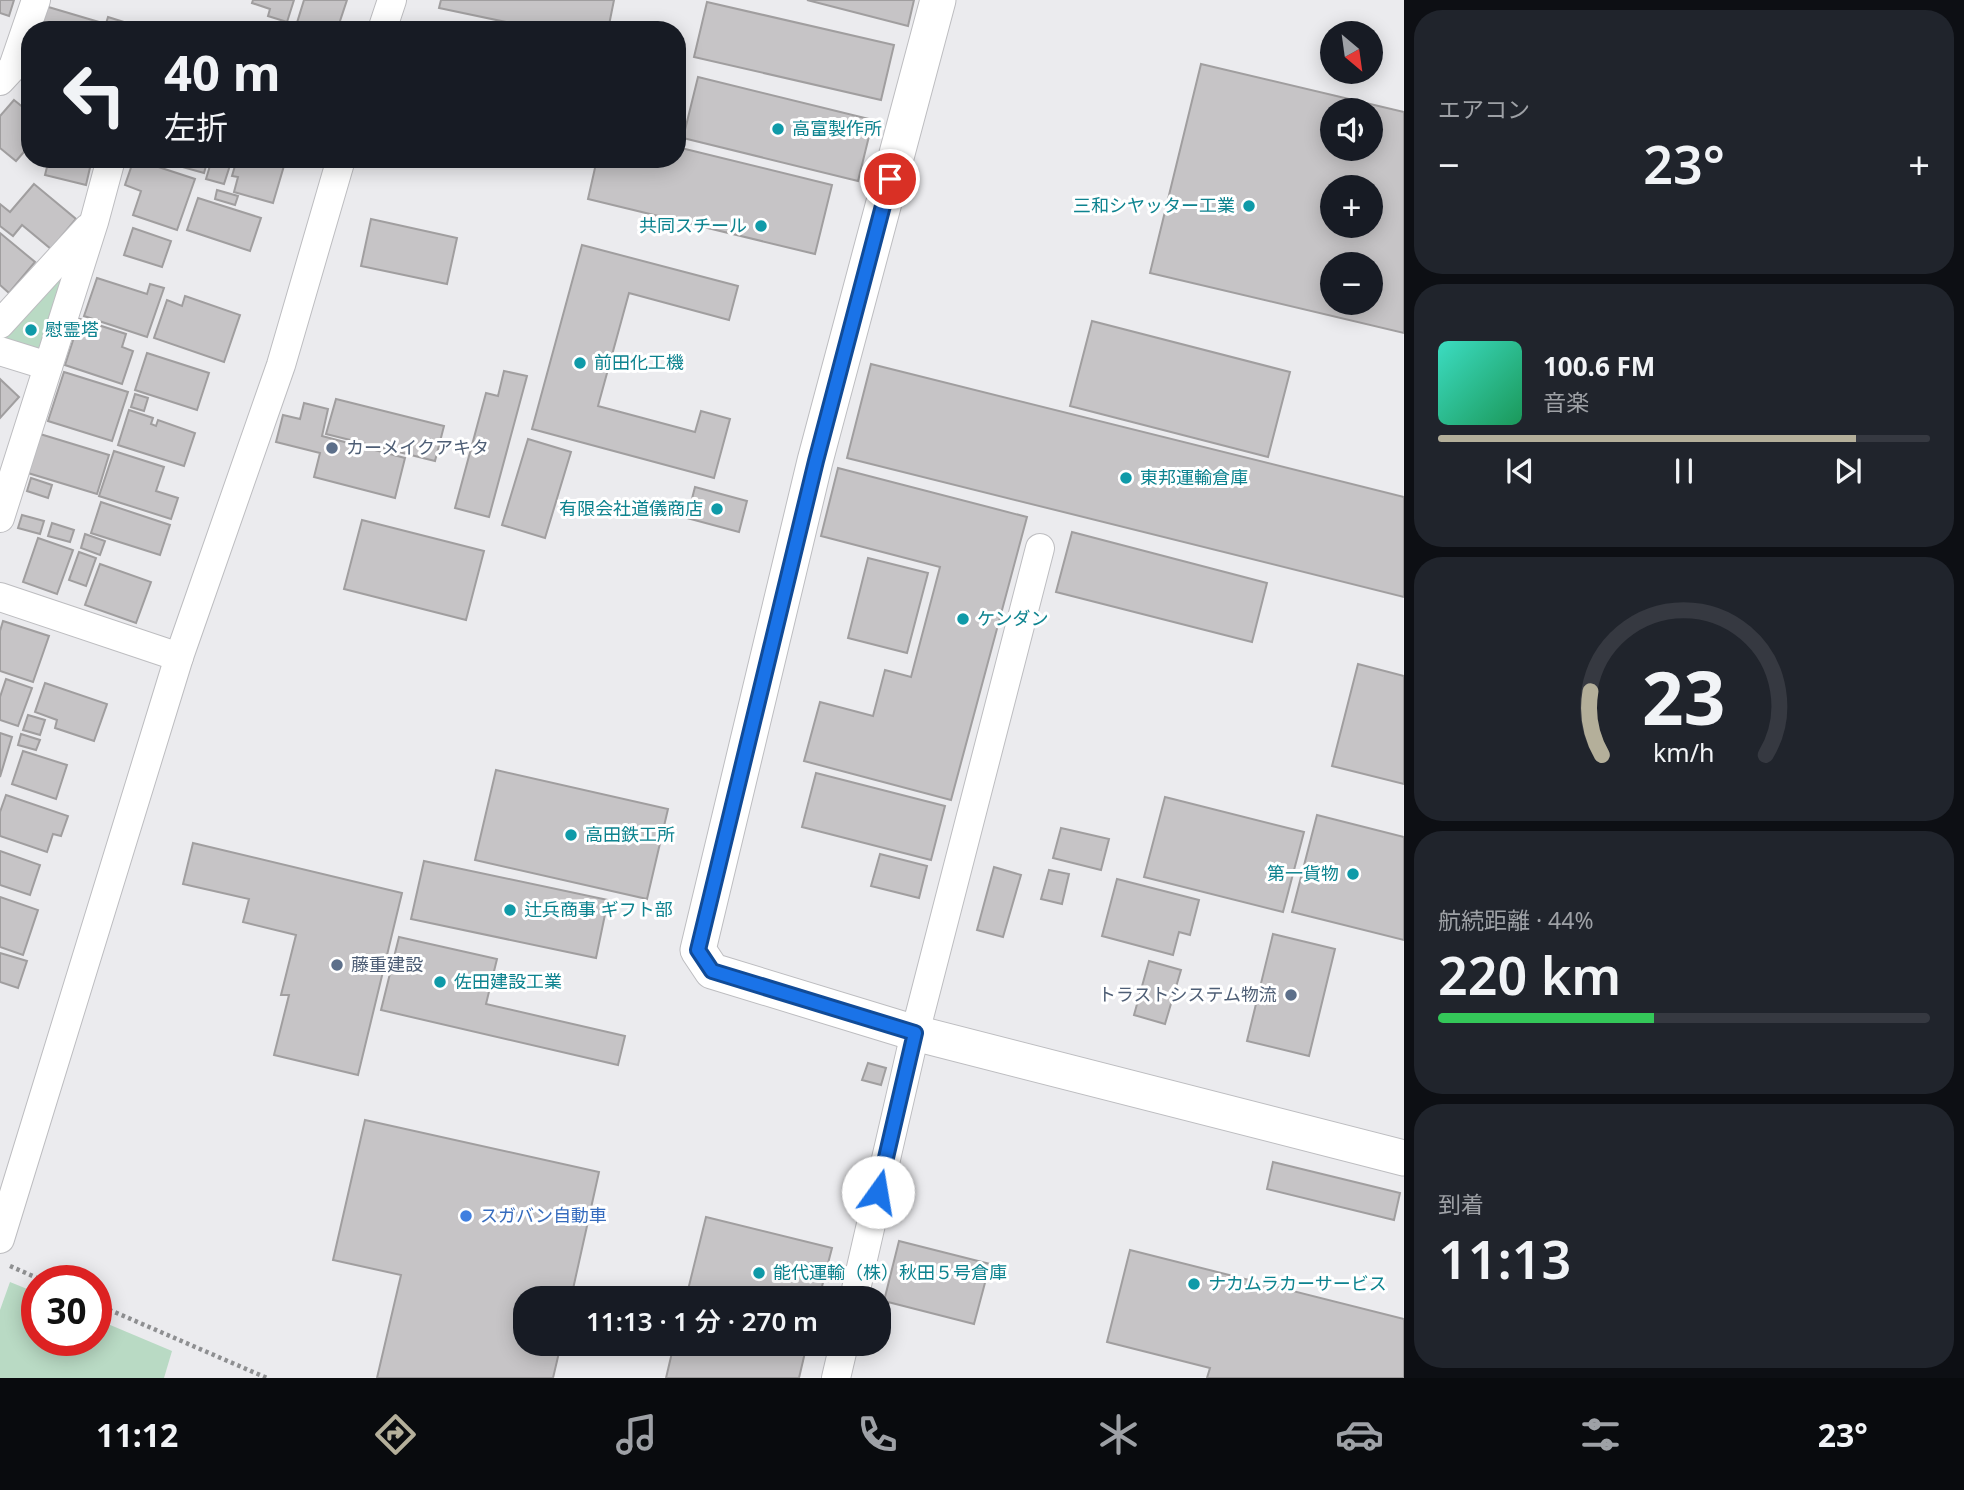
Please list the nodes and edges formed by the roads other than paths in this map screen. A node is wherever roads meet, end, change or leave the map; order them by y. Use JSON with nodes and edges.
{"nodes":[{"id":1,"x":36,"y":0,"type":"edge"},
{"id":2,"x":392,"y":0,"type":"edge"},
{"id":3,"x":938,"y":0,"type":"edge"},
{"id":4,"x":28,"y":21,"type":"edge"},
{"id":5,"x":385,"y":21,"type":"edge"},
{"id":6,"x":21,"y":42,"type":"edge"},
{"id":7,"x":11,"y":70,"type":"edge"},
{"id":8,"x":109,"y":168,"type":"edge"},
{"id":9,"x":338,"y":168,"type":"edge"},
{"id":10,"x":94,"y":222,"type":"junction"},
{"id":11,"x":0,"y":324,"type":"edge"},
{"id":12,"x":0,"y":351,"type":"edge"},
{"id":13,"x":48,"y":366,"type":"junction"},
{"id":14,"x":0,"y":518,"type":"edge"},
{"id":15,"x":1040,"y":548,"type":"dead end"},
{"id":16,"x":0,"y":597,"type":"edge"},
{"id":17,"x":179,"y":657,"type":"junction"},
{"id":18,"x":915,"y":1033,"type":"junction"},
{"id":19,"x":1404,"y":1158,"type":"edge"},
{"id":20,"x":5,"y":1209,"type":"edge"},
{"id":21,"x":0,"y":1239,"type":"edge"},
{"id":22,"x":857,"y":1286,"type":"edge"},
{"id":23,"x":841,"y":1356,"type":"edge"},
{"id":24,"x":836,"y":1378,"type":"edge"}],
"edges":[{"from":1,"to":4,"type":"street"},
{"from":2,"to":5,"type":"street"},
{"from":3,"to":18,"type":"street"},
{"from":6,"to":7,"type":"street"},
{"from":8,"to":10,"type":"street"},
{"from":9,"to":17,"type":"street"},
{"from":10,"to":11,"type":"street"},
{"from":10,"to":13,"type":"street"},
{"from":12,"to":13,"type":"street"},
{"from":13,"to":14,"type":"street"},
{"from":15,"to":18,"type":"street"},
{"from":16,"to":17,"type":"street"},
{"from":17,"to":20,"type":"street"},
{"from":18,"to":19,"type":"street"},
{"from":18,"to":22,"type":"street"},
{"from":20,"to":21,"type":"street"},
{"from":23,"to":24,"type":"street"}]}
